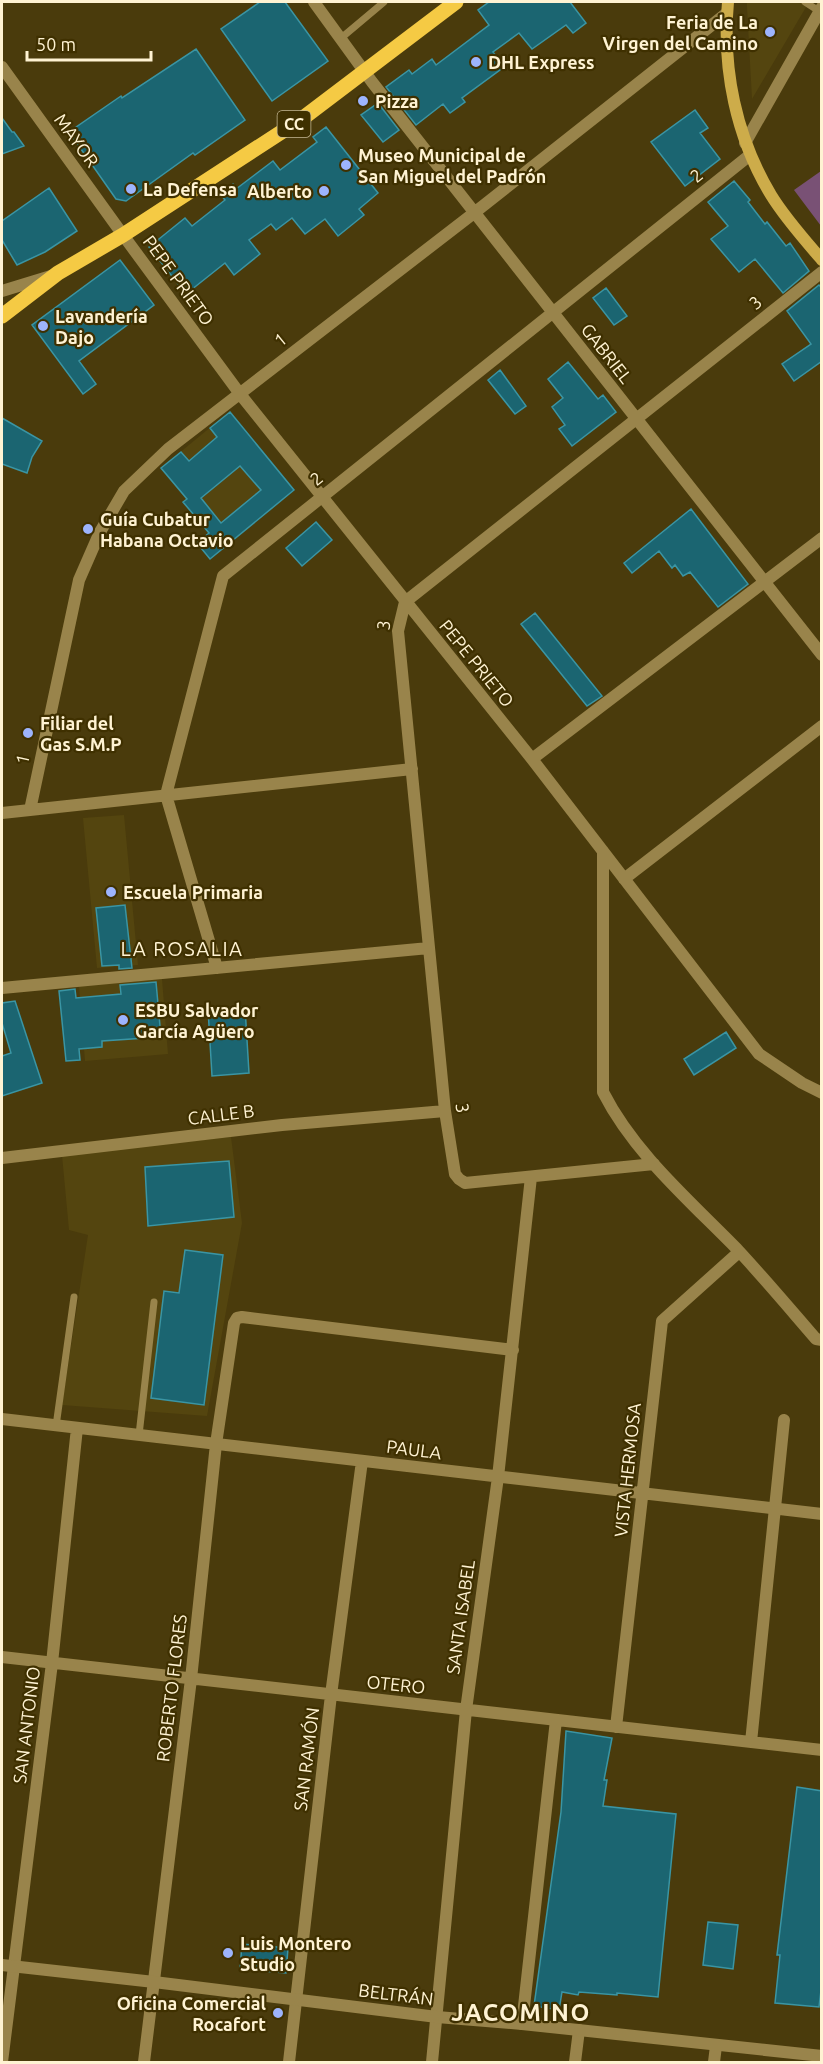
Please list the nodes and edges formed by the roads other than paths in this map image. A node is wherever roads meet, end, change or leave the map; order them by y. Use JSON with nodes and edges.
{"nodes":[{"id":1,"x":314,"y":2,"type":"edge"},
{"id":2,"x":384,"y":2,"type":"edge"},
{"id":3,"x":456,"y":2,"type":"edge"},
{"id":4,"x":805,"y":2,"type":"edge"},
{"id":5,"x":728,"y":7,"type":"edge"},
{"id":6,"x":820,"y":9,"type":"edge"},
{"id":7,"x":340,"y":39,"type":"junction"},
{"id":8,"x":2,"y":67,"type":"edge"},
{"id":9,"x":364,"y":73,"type":"junction"},
{"id":10,"x":747,"y":149,"type":"junction"},
{"id":11,"x":474,"y":213,"type":"junction"},
{"id":12,"x":123,"y":235,"type":"junction"},
{"id":13,"x":822,"y":260,"type":"edge"},
{"id":14,"x":822,"y":272,"type":"edge"},
{"id":15,"x":58,"y":273,"type":"junction"},
{"id":16,"x":2,"y":291,"type":"edge"},
{"id":17,"x":553,"y":313,"type":"junction"},
{"id":18,"x":2,"y":316,"type":"edge"},
{"id":19,"x":240,"y":394,"type":"junction"},
{"id":20,"x":636,"y":420,"type":"junction"},
{"id":21,"x":322,"y":497,"type":"junction"},
{"id":22,"x":822,"y":538,"type":"edge"},
{"id":23,"x":764,"y":582,"type":"junction"},
{"id":24,"x":405,"y":602,"type":"junction"},
{"id":25,"x":822,"y":656,"type":"edge"},
{"id":26,"x":822,"y":726,"type":"edge"},
{"id":27,"x":532,"y":759,"type":"junction"},
{"id":28,"x":412,"y":769,"type":"junction"},
{"id":29,"x":166,"y":795,"type":"junction"},
{"id":30,"x":30,"y":810,"type":"junction"},
{"id":31,"x":2,"y":813,"type":"edge"},
{"id":32,"x":603,"y":851,"type":"junction"},
{"id":33,"x":624,"y":879,"type":"junction"},
{"id":34,"x":429,"y":948,"type":"junction"},
{"id":35,"x":217,"y":968,"type":"junction"},
{"id":36,"x":2,"y":988,"type":"edge"},
{"id":37,"x":822,"y":1093,"type":"edge"},
{"id":38,"x":445,"y":1111,"type":"junction"},
{"id":39,"x":2,"y":1158,"type":"edge"},
{"id":40,"x":654,"y":1164,"type":"junction"},
{"id":41,"x":531,"y":1177,"type":"junction"},
{"id":42,"x":740,"y":1252,"type":"junction"},
{"id":43,"x":74,"y":1297,"type":"dead end"},
{"id":44,"x":154,"y":1302,"type":"dead end"},
{"id":45,"x":822,"y":1340,"type":"edge"},
{"id":46,"x":513,"y":1350,"type":"junction"},
{"id":47,"x":2,"y":1419,"type":"edge"},
{"id":48,"x":784,"y":1420,"type":"dead end"},
{"id":49,"x":56,"y":1425,"type":"junction"},
{"id":50,"x":76,"y":1428,"type":"junction"},
{"id":51,"x":139,"y":1435,"type":"junction"},
{"id":52,"x":216,"y":1444,"type":"junction"},
{"id":53,"x":362,"y":1461,"type":"junction"},
{"id":54,"x":498,"y":1477,"type":"junction"},
{"id":55,"x":642,"y":1494,"type":"junction"},
{"id":56,"x":775,"y":1509,"type":"junction"},
{"id":57,"x":822,"y":1514,"type":"edge"},
{"id":58,"x":2,"y":1658,"type":"edge"},
{"id":59,"x":52,"y":1663,"type":"junction"},
{"id":60,"x":191,"y":1679,"type":"junction"},
{"id":61,"x":332,"y":1695,"type":"junction"},
{"id":62,"x":466,"y":1710,"type":"junction"},
{"id":63,"x":556,"y":1720,"type":"junction"},
{"id":64,"x":616,"y":1727,"type":"junction"},
{"id":65,"x":751,"y":1742,"type":"junction"},
{"id":66,"x":822,"y":1750,"type":"edge"},
{"id":67,"x":7,"y":1966,"type":"edge"},
{"id":68,"x":154,"y":1982,"type":"junction"},
{"id":69,"x":296,"y":1999,"type":"junction"},
{"id":70,"x":437,"y":2017,"type":"junction"},
{"id":71,"x":522,"y":2024,"type":"junction"},
{"id":72,"x":579,"y":2030,"type":"junction"},
{"id":73,"x":716,"y":2046,"type":"junction"},
{"id":74,"x":822,"y":2056,"type":"edge"},
{"id":75,"x":2,"y":2062,"type":"edge"},
{"id":76,"x":144,"y":2062,"type":"edge"},
{"id":77,"x":290,"y":2062,"type":"edge"},
{"id":78,"x":432,"y":2062,"type":"edge"},
{"id":79,"x":575,"y":2062,"type":"edge"},
{"id":80,"x":714,"y":2062,"type":"edge"}],
"edges":[{"from":1,"to":7,"type":"street","name":"GABRIEL"},
{"from":2,"to":7,"type":"lane"},
{"from":3,"to":9,"type":"main road","number":"CC"},
{"from":4,"to":6,"type":"lane"},
{"from":5,"to":10,"type":"main road"},
{"from":5,"to":11,"type":"street","name":"1"},
{"from":6,"to":10,"type":"street"},
{"from":7,"to":9,"type":"street","name":"GABRIEL"},
{"from":8,"to":12,"type":"street","name":"MAYOR"},
{"from":9,"to":11,"type":"street","name":"GABRIEL"},
{"from":9,"to":12,"type":"main road","number":"CC"},
{"from":10,"to":13,"type":"main road"},
{"from":10,"to":17,"type":"street","name":"2"},
{"from":11,"to":17,"type":"street","name":"GABRIEL"},
{"from":11,"to":19,"type":"street","name":"1"},
{"from":12,"to":15,"type":"main road","number":"CC"},
{"from":12,"to":19,"type":"street","name":"PEPE PRIETO"},
{"from":14,"to":20,"type":"street","name":"3"},
{"from":15,"to":16,"type":"street"},
{"from":15,"to":18,"type":"main road","number":"CC"},
{"from":17,"to":20,"type":"street","name":"GABRIEL"},
{"from":17,"to":21,"type":"street","name":"2"},
{"from":19,"to":21,"type":"street","name":"PEPE PRIETO"},
{"from":19,"to":30,"type":"street","name":"1"},
{"from":20,"to":23,"type":"street","name":"GABRIEL"},
{"from":20,"to":24,"type":"street","name":"3"},
{"from":21,"to":24,"type":"street","name":"PEPE PRIETO"},
{"from":21,"to":29,"type":"street","name":"2"},
{"from":22,"to":23,"type":"street"},
{"from":23,"to":25,"type":"street","name":"GABRIEL"},
{"from":23,"to":27,"type":"street"},
{"from":24,"to":27,"type":"street","name":"PEPE PRIETO"},
{"from":24,"to":28,"type":"street","name":"3"},
{"from":26,"to":33,"type":"street"},
{"from":27,"to":32,"type":"street","name":"PEPE PRIETO"},
{"from":28,"to":29,"type":"street"},
{"from":28,"to":34,"type":"street","name":"3"},
{"from":29,"to":30,"type":"street"},
{"from":29,"to":35,"type":"street"},
{"from":30,"to":31,"type":"street"},
{"from":32,"to":33,"type":"street","name":"PEPE PRIETO"},
{"from":32,"to":40,"type":"street"},
{"from":33,"to":37,"type":"street","name":"PEPE PRIETO"},
{"from":34,"to":35,"type":"street"},
{"from":34,"to":38,"type":"street","name":"3"},
{"from":35,"to":36,"type":"street"},
{"from":38,"to":39,"type":"street","name":"CALLE B"},
{"from":38,"to":41,"type":"street","name":"3"},
{"from":40,"to":41,"type":"street"},
{"from":40,"to":42,"type":"street"},
{"from":41,"to":46,"type":"street","name":"SANTA ISABEL"},
{"from":42,"to":45,"type":"street"},
{"from":42,"to":55,"type":"street","name":"VISTA HERMOSA"},
{"from":43,"to":49,"type":"lane"},
{"from":44,"to":51,"type":"lane"},
{"from":46,"to":52,"type":"street","name":"ROBERTO FLORES"},
{"from":46,"to":54,"type":"street","name":"SANTA ISABEL"},
{"from":47,"to":49,"type":"street","name":"PAULA"},
{"from":48,"to":56,"type":"street"},
{"from":49,"to":50,"type":"street","name":"PAULA"},
{"from":50,"to":51,"type":"street","name":"PAULA"},
{"from":50,"to":59,"type":"street","name":"SAN ANTONIO"},
{"from":51,"to":52,"type":"street","name":"PAULA"},
{"from":52,"to":53,"type":"street","name":"PAULA"},
{"from":52,"to":60,"type":"street","name":"ROBERTO FLORES"},
{"from":53,"to":54,"type":"street","name":"PAULA"},
{"from":53,"to":61,"type":"street","name":"SAN RAMÓN"},
{"from":54,"to":55,"type":"street","name":"PAULA"},
{"from":54,"to":62,"type":"street","name":"SANTA ISABEL"},
{"from":55,"to":56,"type":"street","name":"PAULA"},
{"from":55,"to":64,"type":"street","name":"VISTA HERMOSA"},
{"from":56,"to":57,"type":"street","name":"PAULA"},
{"from":56,"to":65,"type":"street"},
{"from":58,"to":59,"type":"street","name":"OTERO"},
{"from":59,"to":60,"type":"street","name":"OTERO"},
{"from":59,"to":67,"type":"street","name":"SAN ANTONIO"},
{"from":60,"to":61,"type":"street","name":"OTERO"},
{"from":60,"to":68,"type":"street","name":"ROBERTO FLORES"},
{"from":61,"to":62,"type":"street","name":"OTERO"},
{"from":61,"to":69,"type":"street","name":"SAN RAMÓN"},
{"from":62,"to":63,"type":"street","name":"OTERO"},
{"from":62,"to":70,"type":"street","name":"SANTA ISABEL"},
{"from":63,"to":64,"type":"street","name":"OTERO"},
{"from":63,"to":71,"type":"street"},
{"from":64,"to":65,"type":"street","name":"OTERO"},
{"from":65,"to":66,"type":"street","name":"OTERO"},
{"from":67,"to":68,"type":"street","name":"BELTRÁN"},
{"from":67,"to":75,"type":"street","name":"SAN ANTONIO"},
{"from":68,"to":69,"type":"street","name":"BELTRÁN"},
{"from":68,"to":76,"type":"street","name":"ROBERTO FLORES"},
{"from":69,"to":70,"type":"street","name":"BELTRÁN"},
{"from":69,"to":77,"type":"street","name":"SAN RAMÓN"},
{"from":70,"to":71,"type":"street","name":"BELTRÁN"},
{"from":70,"to":78,"type":"street","name":"SANTA ISABEL"},
{"from":71,"to":72,"type":"street","name":"BELTRÁN"},
{"from":72,"to":73,"type":"street","name":"BELTRÁN"},
{"from":72,"to":79,"type":"street"},
{"from":73,"to":74,"type":"street","name":"BELTRÁN"},
{"from":73,"to":80,"type":"street"}]}
